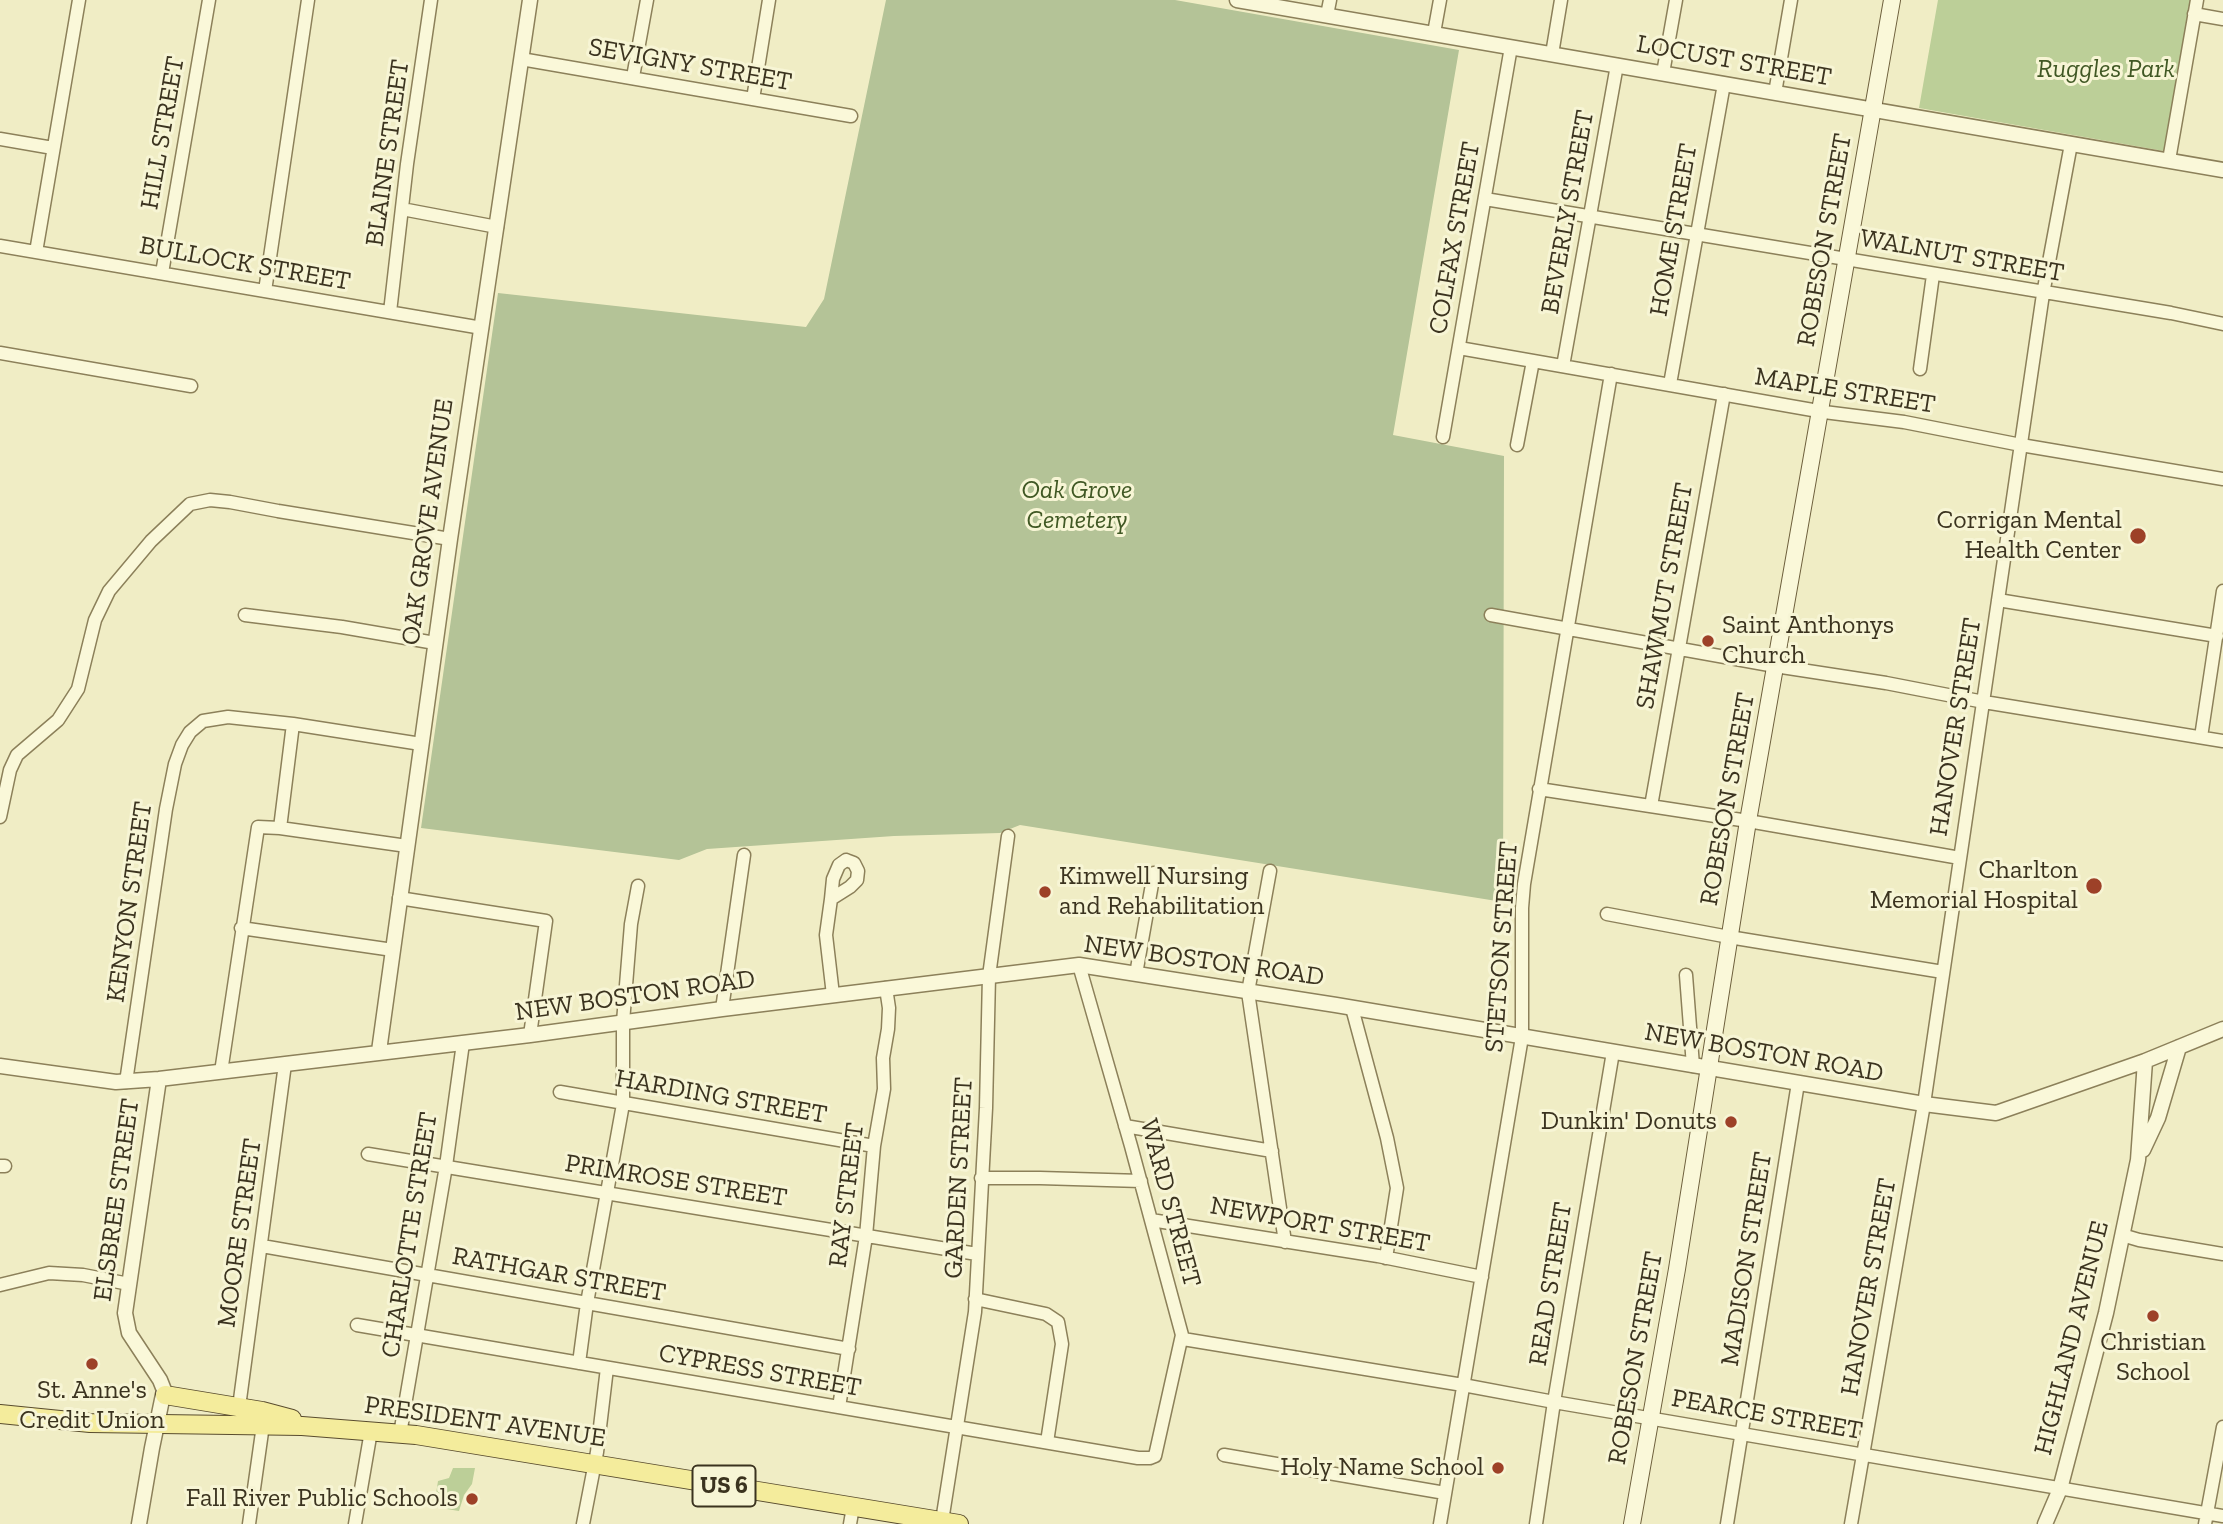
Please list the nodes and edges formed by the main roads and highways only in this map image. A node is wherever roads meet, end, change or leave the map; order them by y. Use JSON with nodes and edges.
{"nodes":[{"id":1,"x":1892,"y":0,"type":"edge"},
{"id":2,"x":164,"y":1395,"type":"road end"},
{"id":3,"x":0,"y":1415,"type":"edge"},
{"id":4,"x":323,"y":1427,"type":"junction"},
{"id":5,"x":852,"y":1516,"type":"edge"},
{"id":6,"x":950,"y":1523,"type":"edge"},
{"id":7,"x":1632,"y":1524,"type":"edge"}],
"edges":[{"from":1,"to":7,"type":"main road","name":"ROBESON STREET"},
{"from":2,"to":4,"type":"main road"},
{"from":3,"to":4,"type":"main road","name":"PRESIDENT AVENUE","number":"US 6"},
{"from":4,"to":5,"type":"main road","name":"PRESIDENT AVENUE","number":"US 6"},
{"from":5,"to":6,"type":"main road","name":"PRESIDENT AVENUE","number":"US 6"}]}
